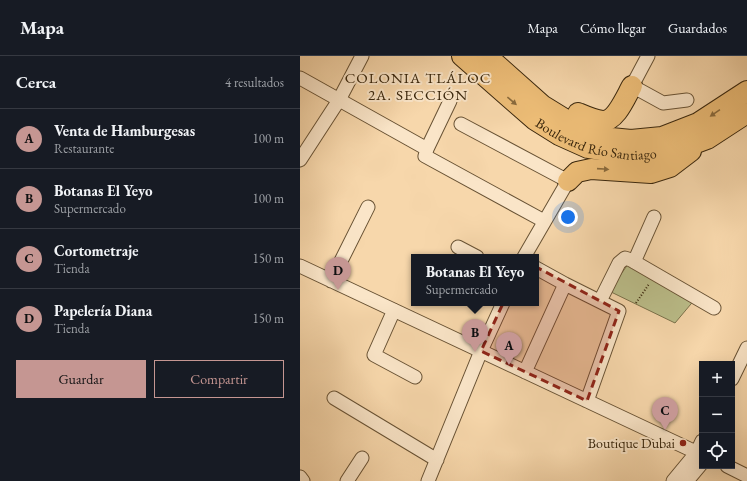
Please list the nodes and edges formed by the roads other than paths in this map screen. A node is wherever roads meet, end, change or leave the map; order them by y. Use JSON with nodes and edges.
{"nodes":[{"id":1,"x":362,"y":56,"type":"edge"},
{"id":2,"x":462,"y":56,"type":"edge"},
{"id":3,"x":487,"y":56,"type":"edge"},
{"id":4,"x":648,"y":56,"type":"edge"},
{"id":5,"x":300,"y":78,"type":"edge"},
{"id":6,"x":632,"y":86,"type":"junction"},
{"id":7,"x":747,"y":91,"type":"edge"},
{"id":8,"x":339,"y":100,"type":"junction"},
{"id":9,"x":686,"y":100,"type":"dead end"},
{"id":10,"x":450,"y":101,"type":"dead end"},
{"id":11,"x":542,"y":105,"type":"junction"},
{"id":12,"x":747,"y":113,"type":"edge"},
{"id":13,"x":461,"y":124,"type":"dead end"},
{"id":14,"x":707,"y":139,"type":"junction"},
{"id":15,"x":427,"y":149,"type":"junction"},
{"id":16,"x":300,"y":160,"type":"edge"},
{"id":17,"x":568,"y":181,"type":"junction"},
{"id":18,"x":368,"y":207,"type":"dead end"},
{"id":19,"x":654,"y":217,"type":"dead end"},
{"id":20,"x":544,"y":221,"type":"junction"},
{"id":21,"x":458,"y":247,"type":"dead end"},
{"id":22,"x":471,"y":254,"type":"edge"},
{"id":23,"x":526,"y":254,"type":"edge"},
{"id":24,"x":634,"y":262,"type":"junction"},
{"id":25,"x":300,"y":266,"type":"edge"},
{"id":26,"x":539,"y":270,"type":"edge"},
{"id":27,"x":331,"y":281,"type":"junction"},
{"id":28,"x":565,"y":284,"type":"junction"},
{"id":29,"x":600,"y":301,"type":"junction"},
{"id":30,"x":502,"y":306,"type":"edge"},
{"id":31,"x":714,"y":308,"type":"dead end"},
{"id":32,"x":394,"y":310,"type":"junction"},
{"id":33,"x":747,"y":348,"type":"edge"},
{"id":34,"x":481,"y":351,"type":"junction"},
{"id":35,"x":525,"y":372,"type":"junction"},
{"id":36,"x":735,"y":373,"type":"edge"},
{"id":37,"x":415,"y":377,"type":"dead end"},
{"id":38,"x":334,"y":398,"type":"dead end"},
{"id":39,"x":587,"y":401,"type":"junction"},
{"id":40,"x":699,"y":452,"type":"edge"},
{"id":41,"x":699,"y":455,"type":"edge"},
{"id":42,"x":699,"y":457,"type":"edge"},
{"id":43,"x":362,"y":458,"type":"dead end"},
{"id":44,"x":437,"y":460,"type":"junction"},
{"id":45,"x":732,"y":469,"type":"edge"},
{"id":46,"x":747,"y":476,"type":"edge"},
{"id":47,"x":300,"y":478,"type":"edge"},
{"id":48,"x":303,"y":481,"type":"edge"},
{"id":49,"x":347,"y":481,"type":"edge"},
{"id":50,"x":428,"y":481,"type":"edge"},
{"id":51,"x":674,"y":481,"type":"edge"},
{"id":52,"x":687,"y":481,"type":"edge"}],
"edges":[{"from":1,"to":8,"type":"street"},
{"from":2,"to":14,"type":"main road","name":"Boulevard Río Santiago","one_way":true},
{"from":3,"to":11,"type":"main road","name":"Boulevard Río Santiago"},
{"from":4,"to":6,"type":"street"},
{"from":5,"to":8,"type":"street"},
{"from":6,"to":9,"type":"street"},
{"from":6,"to":11,"type":"main road"},
{"from":7,"to":11,"type":"main road","name":"Boulevard Río Santiago","one_way":true},
{"from":8,"to":15,"type":"street"},
{"from":8,"to":16,"type":"street"},
{"from":10,"to":15,"type":"street"},
{"from":12,"to":14,"type":"main road","name":"Boulevard Río Santiago"},
{"from":13,"to":17,"type":"street"},
{"from":17,"to":14,"type":"main road","one_way":true},
{"from":15,"to":20,"type":"street"},
{"from":17,"to":20,"type":"street"},
{"from":18,"to":27,"type":"street"},
{"from":19,"to":24,"type":"street"},
{"from":20,"to":23,"type":"street"},
{"from":21,"to":22,"type":"street"},
{"from":24,"to":29,"type":"street"},
{"from":24,"to":31,"type":"street"},
{"from":25,"to":27,"type":"street"},
{"from":26,"to":28,"type":"street"},
{"from":27,"to":32,"type":"street"},
{"from":28,"to":29,"type":"street"},
{"from":28,"to":35,"type":"street"},
{"from":29,"to":39,"type":"street"},
{"from":30,"to":34,"type":"street"},
{"from":32,"to":34,"type":"street"},
{"from":32,"to":37,"type":"street"},
{"from":33,"to":36,"type":"street"},
{"from":34,"to":35,"type":"street"},
{"from":34,"to":44,"type":"street"},
{"from":35,"to":39,"type":"street"},
{"from":38,"to":44,"type":"street"},
{"from":39,"to":40,"type":"street"},
{"from":41,"to":51,"type":"street"},
{"from":42,"to":52,"type":"street"},
{"from":43,"to":49,"type":"street"},
{"from":44,"to":50,"type":"street"},
{"from":45,"to":46,"type":"street"},
{"from":47,"to":48,"type":"street"}]}
